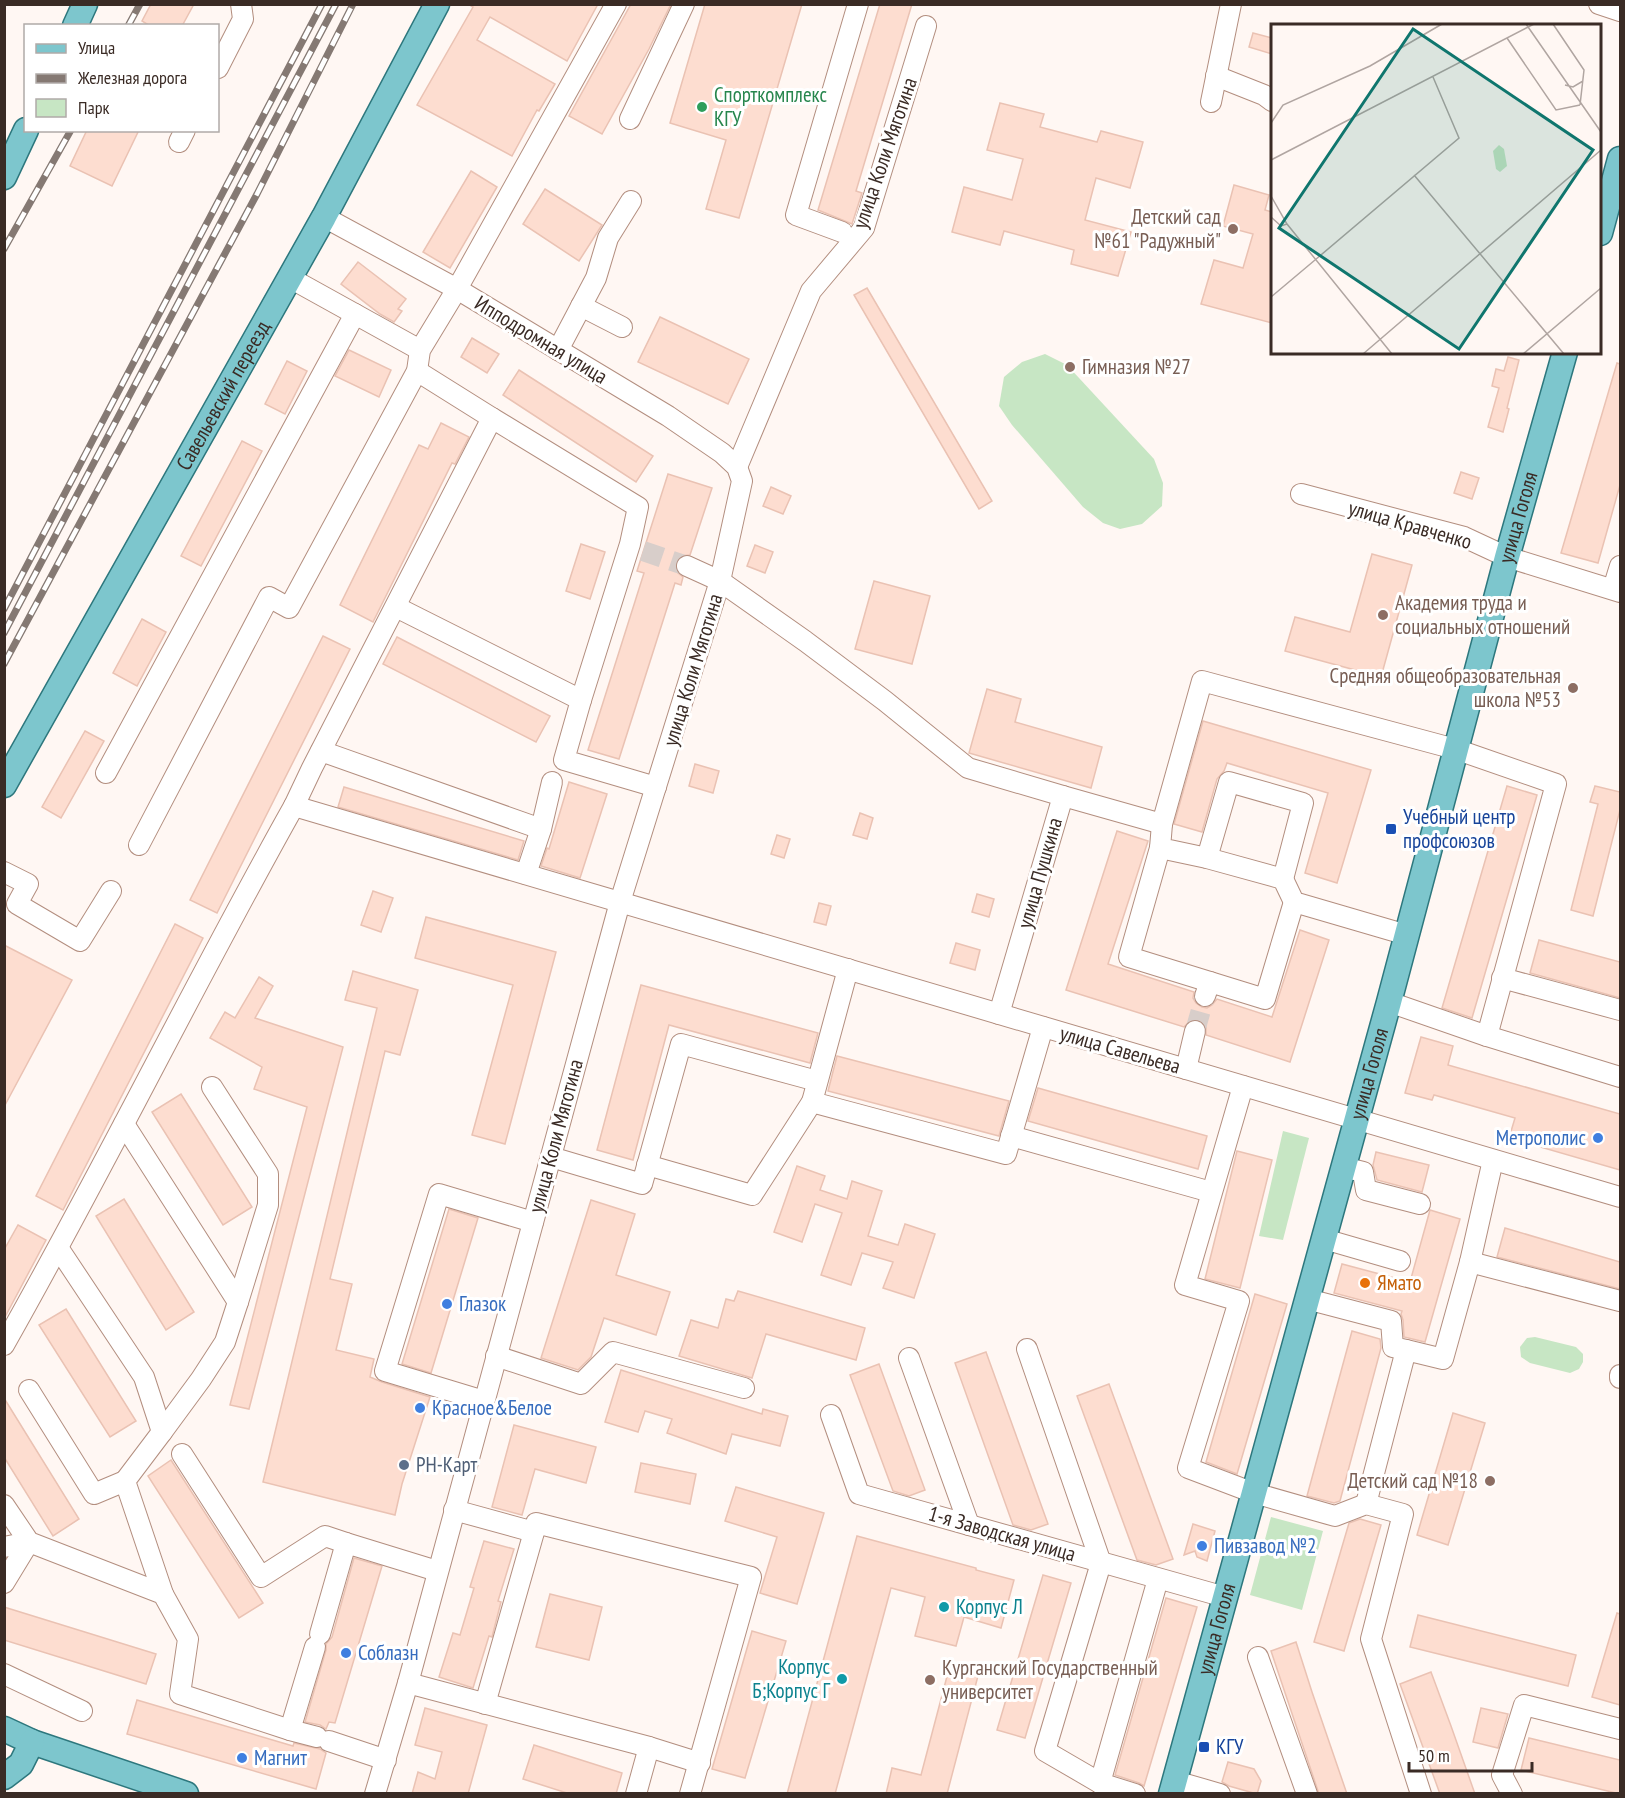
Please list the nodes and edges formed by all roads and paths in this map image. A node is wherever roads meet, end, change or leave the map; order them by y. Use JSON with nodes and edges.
{"nodes":[{"id":1,"x":85,"y":4,"type":"edge"},
{"id":2,"x":241,"y":4,"type":"edge"},
{"id":3,"x":437,"y":4,"type":"edge"},
{"id":4,"x":616,"y":4,"type":"edge"},
{"id":5,"x":684,"y":4,"type":"edge"},
{"id":6,"x":858,"y":4,"type":"edge"},
{"id":7,"x":1231,"y":4,"type":"edge"},
{"id":8,"x":1599,"y":4,"type":"edge"},
{"id":9,"x":1620,"y":11,"type":"edge"},
{"id":10,"x":76,"y":24,"type":"edge"},
{"id":11,"x":926,"y":26,"type":"dead end"},
{"id":12,"x":219,"y":66,"type":"edge"},
{"id":13,"x":1216,"y":76,"type":"junction"},
{"id":14,"x":1271,"y":100,"type":"edge"},
{"id":15,"x":1211,"y":102,"type":"dead end"},
{"id":16,"x":630,"y":119,"type":"dead end"},
{"id":17,"x":25,"y":132,"type":"edge"},
{"id":18,"x":1620,"y":159,"type":"edge"},
{"id":19,"x":4,"y":177,"type":"edge"},
{"id":20,"x":631,"y":201,"type":"dead end"},
{"id":21,"x":324,"y":218,"type":"junction"},
{"id":22,"x":1601,"y":226,"type":"edge"},
{"id":23,"x":842,"y":232,"type":"dead end"},
{"id":24,"x":290,"y":278,"type":"junction"},
{"id":25,"x":457,"y":289,"type":"junction"},
{"id":26,"x":581,"y":306,"type":"junction"},
{"id":27,"x":355,"y":314,"type":"junction"},
{"id":28,"x":622,"y":327,"type":"dead end"},
{"id":29,"x":420,"y":350,"type":"junction"},
{"id":30,"x":558,"y":350,"type":"junction"},
{"id":31,"x":1564,"y":354,"type":"edge"},
{"id":32,"x":417,"y":371,"type":"junction"},
{"id":33,"x":492,"y":418,"type":"junction"},
{"id":34,"x":740,"y":474,"type":"junction"},
{"id":35,"x":1301,"y":494,"type":"dead end"},
{"id":36,"x":1507,"y":557,"type":"junction"},
{"id":37,"x":687,"y":566,"type":"tunnel mouth"},
{"id":38,"x":1620,"y":566,"type":"edge"},
{"id":39,"x":720,"y":581,"type":"junction"},
{"id":40,"x":1617,"y":590,"type":"edge"},
{"id":41,"x":396,"y":607,"type":"junction"},
{"id":42,"x":581,"y":700,"type":"junction"},
{"id":43,"x":1455,"y":749,"type":"junction"},
{"id":44,"x":321,"y":751,"type":"junction"},
{"id":45,"x":106,"y":772,"type":"dead end"},
{"id":46,"x":552,"y":782,"type":"dead end"},
{"id":47,"x":4,"y":785,"type":"edge"},
{"id":48,"x":657,"y":787,"type":"junction"},
{"id":49,"x":1063,"y":796,"type":"junction"},
{"id":50,"x":294,"y":806,"type":"junction"},
{"id":51,"x":1162,"y":824,"type":"junction"},
{"id":52,"x":541,"y":829,"type":"junction"},
{"id":53,"x":139,"y":845,"type":"dead end"},
{"id":54,"x":1160,"y":848,"type":"junction"},
{"id":55,"x":1207,"y":858,"type":"junction"},
{"id":56,"x":4,"y":872,"type":"edge"},
{"id":57,"x":526,"y":874,"type":"junction"},
{"id":58,"x":1283,"y":879,"type":"junction"},
{"id":59,"x":111,"y":891,"type":"dead end"},
{"id":60,"x":620,"y":902,"type":"junction"},
{"id":61,"x":1294,"y":902,"type":"junction"},
{"id":62,"x":1407,"y":935,"type":"junction"},
{"id":63,"x":848,"y":969,"type":"junction"},
{"id":64,"x":1502,"y":978,"type":"junction"},
{"id":65,"x":1389,"y":1002,"type":"junction"},
{"id":66,"x":1620,"y":1010,"type":"edge"},
{"id":67,"x":999,"y":1014,"type":"junction"},
{"id":68,"x":1043,"y":1027,"type":"junction"},
{"id":69,"x":1196,"y":1031,"type":"tunnel mouth"},
{"id":70,"x":1487,"y":1036,"type":"junction"},
{"id":71,"x":1186,"y":1069,"type":"junction"},
{"id":72,"x":1620,"y":1077,"type":"edge"},
{"id":73,"x":817,"y":1081,"type":"junction"},
{"id":74,"x":1243,"y":1086,"type":"junction"},
{"id":75,"x":212,"y":1087,"type":"dead end"},
{"id":76,"x":812,"y":1102,"type":"junction"},
{"id":77,"x":1357,"y":1119,"type":"junction"},
{"id":78,"x":124,"y":1124,"type":"junction"},
{"id":79,"x":1011,"y":1136,"type":"junction"},
{"id":80,"x":551,"y":1157,"type":"junction"},
{"id":81,"x":1493,"y":1160,"type":"junction"},
{"id":82,"x":647,"y":1165,"type":"junction"},
{"id":83,"x":1343,"y":1167,"type":"junction"},
{"id":84,"x":1211,"y":1192,"type":"junction"},
{"id":85,"x":1620,"y":1197,"type":"edge"},
{"id":86,"x":1420,"y":1204,"type":"dead end"},
{"id":87,"x":533,"y":1222,"type":"junction"},
{"id":88,"x":1324,"y":1239,"type":"junction"},
{"id":89,"x":68,"y":1261,"type":"junction"},
{"id":90,"x":1400,"y":1261,"type":"dead end"},
{"id":91,"x":1470,"y":1262,"type":"junction"},
{"id":92,"x":1307,"y":1299,"type":"junction"},
{"id":93,"x":1620,"y":1301,"type":"edge"},
{"id":94,"x":238,"y":1302,"type":"junction"},
{"id":95,"x":4,"y":1345,"type":"edge"},
{"id":96,"x":1026,"y":1349,"type":"dead end"},
{"id":97,"x":1406,"y":1350,"type":"junction"},
{"id":98,"x":496,"y":1356,"type":"junction"},
{"id":99,"x":909,"y":1358,"type":"dead end"},
{"id":100,"x":744,"y":1388,"type":"dead end"},
{"id":101,"x":29,"y":1390,"type":"dead end"},
{"id":102,"x":484,"y":1401,"type":"junction"},
{"id":103,"x":831,"y":1415,"type":"dead end"},
{"id":104,"x":162,"y":1432,"type":"junction"},
{"id":105,"x":182,"y":1454,"type":"dead end"},
{"id":106,"x":125,"y":1481,"type":"junction"},
{"id":107,"x":1254,"y":1493,"type":"junction"},
{"id":108,"x":1366,"y":1503,"type":"junction"},
{"id":109,"x":4,"y":1504,"type":"edge"},
{"id":110,"x":454,"y":1510,"type":"junction"},
{"id":111,"x":969,"y":1525,"type":"junction"},
{"id":112,"x":534,"y":1532,"type":"junction"},
{"id":113,"x":29,"y":1542,"type":"junction"},
{"id":114,"x":346,"y":1543,"type":"junction"},
{"id":115,"x":4,"y":1547,"type":"edge"},
{"id":116,"x":1101,"y":1563,"type":"junction"},
{"id":117,"x":437,"y":1571,"type":"junction"},
{"id":118,"x":1158,"y":1579,"type":"junction"},
{"id":119,"x":4,"y":1583,"type":"edge"},
{"id":120,"x":163,"y":1594,"type":"junction"},
{"id":121,"x":1225,"y":1597,"type":"junction"},
{"id":122,"x":1258,"y":1657,"type":"dead end"},
{"id":123,"x":4,"y":1674,"type":"edge"},
{"id":124,"x":408,"y":1683,"type":"junction"},
{"id":125,"x":485,"y":1704,"type":"junction"},
{"id":126,"x":82,"y":1711,"type":"dead end"},
{"id":127,"x":4,"y":1729,"type":"edge"},
{"id":128,"x":290,"y":1730,"type":"junction"},
{"id":129,"x":1620,"y":1730,"type":"edge"},
{"id":130,"x":32,"y":1742,"type":"junction"},
{"id":131,"x":649,"y":1747,"type":"junction"},
{"id":132,"x":386,"y":1760,"type":"junction"},
{"id":133,"x":700,"y":1763,"type":"junction"},
{"id":134,"x":4,"y":1777,"type":"edge"},
{"id":135,"x":1100,"y":1783,"type":"junction"},
{"id":136,"x":1173,"y":1787,"type":"edge"},
{"id":137,"x":186,"y":1794,"type":"edge"},
{"id":138,"x":375,"y":1794,"type":"edge"},
{"id":139,"x":636,"y":1794,"type":"edge"},
{"id":140,"x":690,"y":1794,"type":"edge"},
{"id":141,"x":1135,"y":1794,"type":"edge"},
{"id":142,"x":1220,"y":1794,"type":"edge"},
{"id":143,"x":1307,"y":1794,"type":"edge"},
{"id":144,"x":1421,"y":1794,"type":"edge"},
{"id":145,"x":1512,"y":1794,"type":"edge"}],
"edges":[{"from":1,"to":10,"type":"main road"},
{"from":2,"to":12,"type":"street"},
{"from":3,"to":21,"type":"main road","name":"Савельевский переезд"},
{"from":4,"to":25,"type":"street"},
{"from":5,"to":16,"type":"street"},
{"from":6,"to":23,"type":"street"},
{"from":7,"to":13,"type":"street"},
{"from":8,"to":9,"type":"street"},
{"from":11,"to":34,"type":"street","name":"улица Коли Мяготина"},
{"from":13,"to":14,"type":"street"},
{"from":13,"to":15,"type":"street"},
{"from":17,"to":19,"type":"main road"},
{"from":18,"to":22,"type":"main road"},
{"from":20,"to":26,"type":"street"},
{"from":21,"to":24,"type":"main road","name":"Савельевский переезд"},
{"from":21,"to":25,"type":"street","name":"Ипподромная улица"},
{"from":24,"to":27,"type":"street"},
{"from":24,"to":47,"type":"main road","name":"Савельевский переезд"},
{"from":25,"to":29,"type":"street"},
{"from":25,"to":30,"type":"street","name":"Ипподромная улица"},
{"from":26,"to":28,"type":"street"},
{"from":26,"to":30,"type":"street"},
{"from":27,"to":29,"type":"street"},
{"from":27,"to":45,"type":"street"},
{"from":29,"to":32,"type":"street"},
{"from":30,"to":34,"type":"street","name":"Ипподромная улица"},
{"from":31,"to":36,"type":"main road","name":"улица Гоголя"},
{"from":32,"to":33,"type":"street"},
{"from":32,"to":53,"type":"street"},
{"from":33,"to":41,"type":"street"},
{"from":33,"to":42,"type":"street"},
{"from":34,"to":39,"type":"street","name":"улица Коли Мяготина"},
{"from":35,"to":36,"type":"street","name":"улица Кравченко"},
{"from":36,"to":40,"type":"street","name":"улица Кравченко"},
{"from":36,"to":43,"type":"main road","name":"улица Гоголя"},
{"from":37,"to":39,"type":"street"},
{"from":38,"to":40,"type":"street"},
{"from":39,"to":48,"type":"street","name":"улица Коли Мяготина"},
{"from":39,"to":49,"type":"street"},
{"from":41,"to":42,"type":"street"},
{"from":41,"to":44,"type":"street"},
{"from":42,"to":48,"type":"street"},
{"from":43,"to":51,"type":"street"},
{"from":43,"to":62,"type":"main road","name":"улица Гоголя"},
{"from":43,"to":64,"type":"street"},
{"from":44,"to":50,"type":"street"},
{"from":44,"to":52,"type":"street"},
{"from":46,"to":52,"type":"street"},
{"from":48,"to":60,"type":"street","name":"улица Коли Мяготина"},
{"from":49,"to":51,"type":"street","name":"улица Пушкина"},
{"from":49,"to":67,"type":"street","name":"улица Пушкина"},
{"from":50,"to":57,"type":"street","name":"улица Савельева"},
{"from":50,"to":78,"type":"street"},
{"from":51,"to":54,"type":"street"},
{"from":52,"to":57,"type":"street"},
{"from":54,"to":55,"type":"street"},
{"from":54,"to":61,"type":"street"},
{"from":55,"to":58,"type":"street"},
{"from":55,"to":58,"type":"street"},
{"from":56,"to":59,"type":"street"},
{"from":57,"to":60,"type":"street","name":"улица Савельева"},
{"from":58,"to":61,"type":"street"},
{"from":60,"to":63,"type":"street","name":"улица Савельева"},
{"from":60,"to":80,"type":"street","name":"улица Коли Мяготина"},
{"from":61,"to":62,"type":"street"},
{"from":62,"to":65,"type":"main road","name":"улица Гоголя"},
{"from":63,"to":67,"type":"street","name":"улица Савельева"},
{"from":63,"to":73,"type":"street"},
{"from":64,"to":66,"type":"street"},
{"from":64,"to":70,"type":"street"},
{"from":65,"to":70,"type":"street"},
{"from":65,"to":77,"type":"main road","name":"улица Гоголя"},
{"from":67,"to":68,"type":"street","name":"улица Савельева"},
{"from":68,"to":71,"type":"street","name":"улица Савельева"},
{"from":68,"to":79,"type":"street"},
{"from":69,"to":71,"type":"street"},
{"from":70,"to":72,"type":"street"},
{"from":71,"to":74,"type":"street","name":"улица Савельева"},
{"from":73,"to":76,"type":"street"},
{"from":73,"to":82,"type":"street"},
{"from":74,"to":77,"type":"street","name":"улица Савельева"},
{"from":74,"to":84,"type":"street"},
{"from":75,"to":94,"type":"street"},
{"from":76,"to":79,"type":"street"},
{"from":76,"to":82,"type":"street"},
{"from":77,"to":81,"type":"street","name":"улица Савельева"},
{"from":77,"to":83,"type":"main road","name":"улица Гоголя"},
{"from":78,"to":89,"type":"street"},
{"from":78,"to":94,"type":"street"},
{"from":79,"to":84,"type":"street"},
{"from":80,"to":82,"type":"street"},
{"from":80,"to":87,"type":"street","name":"улица Коли Мяготина"},
{"from":81,"to":85,"type":"street","name":"улица Савельева"},
{"from":81,"to":91,"type":"street"},
{"from":83,"to":86,"type":"street"},
{"from":83,"to":88,"type":"main road","name":"улица Гоголя"},
{"from":84,"to":107,"type":"street"},
{"from":87,"to":98,"type":"street","name":"улица Коли Мяготина"},
{"from":87,"to":102,"type":"street"},
{"from":88,"to":90,"type":"street"},
{"from":88,"to":92,"type":"main road","name":"улица Гоголя"},
{"from":89,"to":95,"type":"street"},
{"from":89,"to":104,"type":"street"},
{"from":91,"to":93,"type":"street"},
{"from":91,"to":97,"type":"street"},
{"from":92,"to":97,"type":"street"},
{"from":92,"to":107,"type":"main road","name":"улица Гоголя"},
{"from":94,"to":104,"type":"street"},
{"from":96,"to":116,"type":"street"},
{"from":97,"to":108,"type":"street"},
{"from":98,"to":100,"type":"street"},
{"from":98,"to":102,"type":"street","name":"улица Коли Мяготина"},
{"from":99,"to":111,"type":"street"},
{"from":101,"to":106,"type":"street"},
{"from":102,"to":110,"type":"street","name":"улица Коли Мяготина"},
{"from":103,"to":111,"type":"street","name":"1-я Заводская улица"},
{"from":104,"to":106,"type":"street"},
{"from":105,"to":114,"type":"street"},
{"from":106,"to":120,"type":"street"},
{"from":107,"to":108,"type":"street"},
{"from":107,"to":121,"type":"main road","name":"улица Гоголя"},
{"from":108,"to":144,"type":"street"},
{"from":109,"to":113,"type":"street"},
{"from":110,"to":112,"type":"street"},
{"from":110,"to":117,"type":"street","name":"улица Коли Мяготина"},
{"from":111,"to":116,"type":"street","name":"1-я Заводская улица"},
{"from":112,"to":125,"type":"street"},
{"from":112,"to":133,"type":"street"},
{"from":113,"to":115,"type":"street"},
{"from":113,"to":119,"type":"street"},
{"from":113,"to":120,"type":"street"},
{"from":114,"to":117,"type":"street"},
{"from":114,"to":128,"type":"street"},
{"from":116,"to":118,"type":"street","name":"1-я Заводская улица"},
{"from":116,"to":135,"type":"street"},
{"from":117,"to":124,"type":"street","name":"улица Коли Мяготина"},
{"from":118,"to":121,"type":"street","name":"1-я Заводская улица"},
{"from":118,"to":135,"type":"street"},
{"from":120,"to":128,"type":"street"},
{"from":121,"to":136,"type":"main road","name":"улица Гоголя"},
{"from":122,"to":143,"type":"street"},
{"from":123,"to":126,"type":"street"},
{"from":124,"to":125,"type":"street"},
{"from":124,"to":132,"type":"street","name":"улица Коли Мяготина"},
{"from":125,"to":131,"type":"street"},
{"from":127,"to":130,"type":"main road"},
{"from":128,"to":132,"type":"street"},
{"from":129,"to":145,"type":"street"},
{"from":130,"to":134,"type":"main road"},
{"from":130,"to":137,"type":"main road"},
{"from":131,"to":133,"type":"street"},
{"from":131,"to":139,"type":"street"},
{"from":132,"to":138,"type":"street","name":"улица Коли Мяготина"},
{"from":133,"to":140,"type":"street"},
{"from":135,"to":141,"type":"street"},
{"from":136,"to":142,"type":"street"}]}
